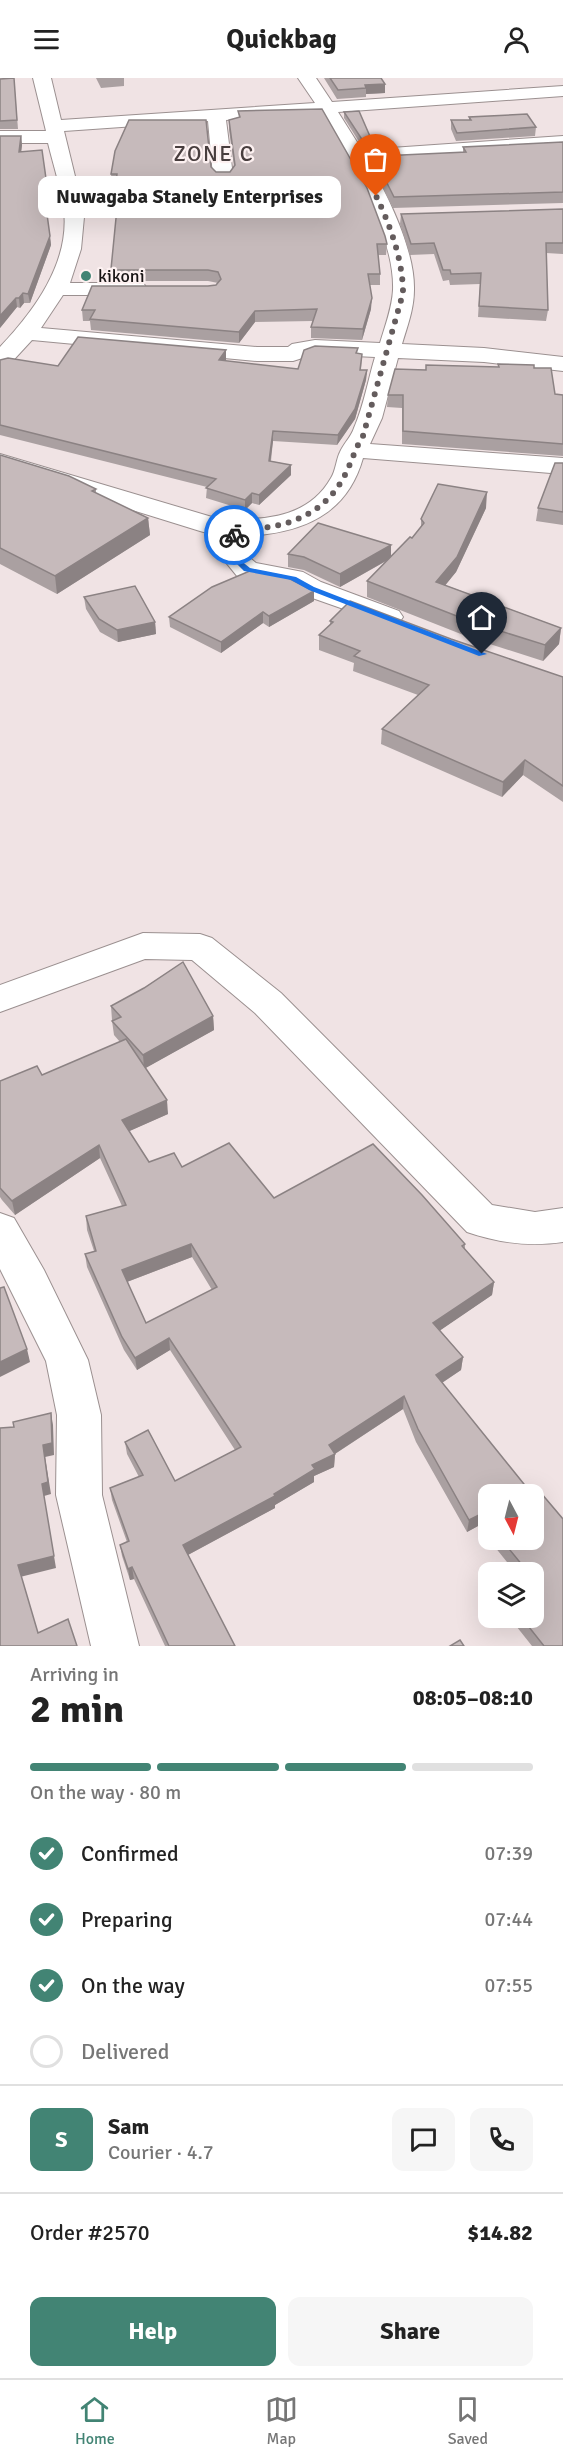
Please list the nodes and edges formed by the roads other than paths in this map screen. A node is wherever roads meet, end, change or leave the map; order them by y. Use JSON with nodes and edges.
{"nodes":[{"id":1,"x":42,"y":78,"type":"edge"},
{"id":2,"x":307,"y":78,"type":"edge"},
{"id":3,"x":563,"y":91,"type":"edge"},
{"id":4,"x":327,"y":108,"type":"junction"},
{"id":5,"x":218,"y":116,"type":"junction"},
{"id":6,"x":56,"y":131,"type":"junction"},
{"id":7,"x":0,"y":137,"type":"edge"},
{"id":8,"x":563,"y":142,"type":"edge"},
{"id":9,"x":355,"y":156,"type":"junction"},
{"id":10,"x":223,"y":176,"type":"edge"},
{"id":11,"x":181,"y":210,"type":"edge"},
{"id":12,"x":74,"y":211,"type":"junction"},
{"id":13,"x":57,"y":289,"type":"junction"},
{"id":14,"x":161,"y":289,"type":"edge"},
{"id":15,"x":26,"y":333,"type":"junction"},
{"id":16,"x":387,"y":352,"type":"junction"},
{"id":17,"x":0,"y":361,"type":"edge"},
{"id":18,"x":563,"y":364,"type":"edge"},
{"id":19,"x":354,"y":450,"type":"junction"},
{"id":20,"x":0,"y":461,"type":"edge"},
{"id":21,"x":563,"y":466,"type":"edge"},
{"id":22,"x":225,"y":528,"type":"junction"},
{"id":23,"x":411,"y":626,"type":"edge"},
{"id":24,"x":0,"y":999,"type":"edge"},
{"id":25,"x":563,"y":1225,"type":"edge"},
{"id":26,"x":0,"y":1230,"type":"edge"},
{"id":27,"x":115,"y":1646,"type":"edge"}],
"edges":[{"from":1,"to":6,"type":"street"},
{"from":2,"to":4,"type":"street"},
{"from":3,"to":4,"type":"street"},
{"from":4,"to":5,"type":"street"},
{"from":4,"to":9,"type":"street"},
{"from":5,"to":6,"type":"street"},
{"from":5,"to":10,"type":"street"},
{"from":6,"to":7,"type":"street"},
{"from":6,"to":12,"type":"street"},
{"from":8,"to":9,"type":"street"},
{"from":9,"to":16,"type":"street"},
{"from":11,"to":12,"type":"street"},
{"from":12,"to":13,"type":"street"},
{"from":13,"to":14,"type":"street"},
{"from":13,"to":15,"type":"street"},
{"from":15,"to":16,"type":"street"},
{"from":15,"to":17,"type":"street"},
{"from":16,"to":18,"type":"street"},
{"from":16,"to":19,"type":"street"},
{"from":19,"to":21,"type":"street"},
{"from":19,"to":22,"type":"street"},
{"from":20,"to":22,"type":"street"},
{"from":22,"to":23,"type":"street"},
{"from":24,"to":25,"type":"street"},
{"from":26,"to":27,"type":"street"}]}
